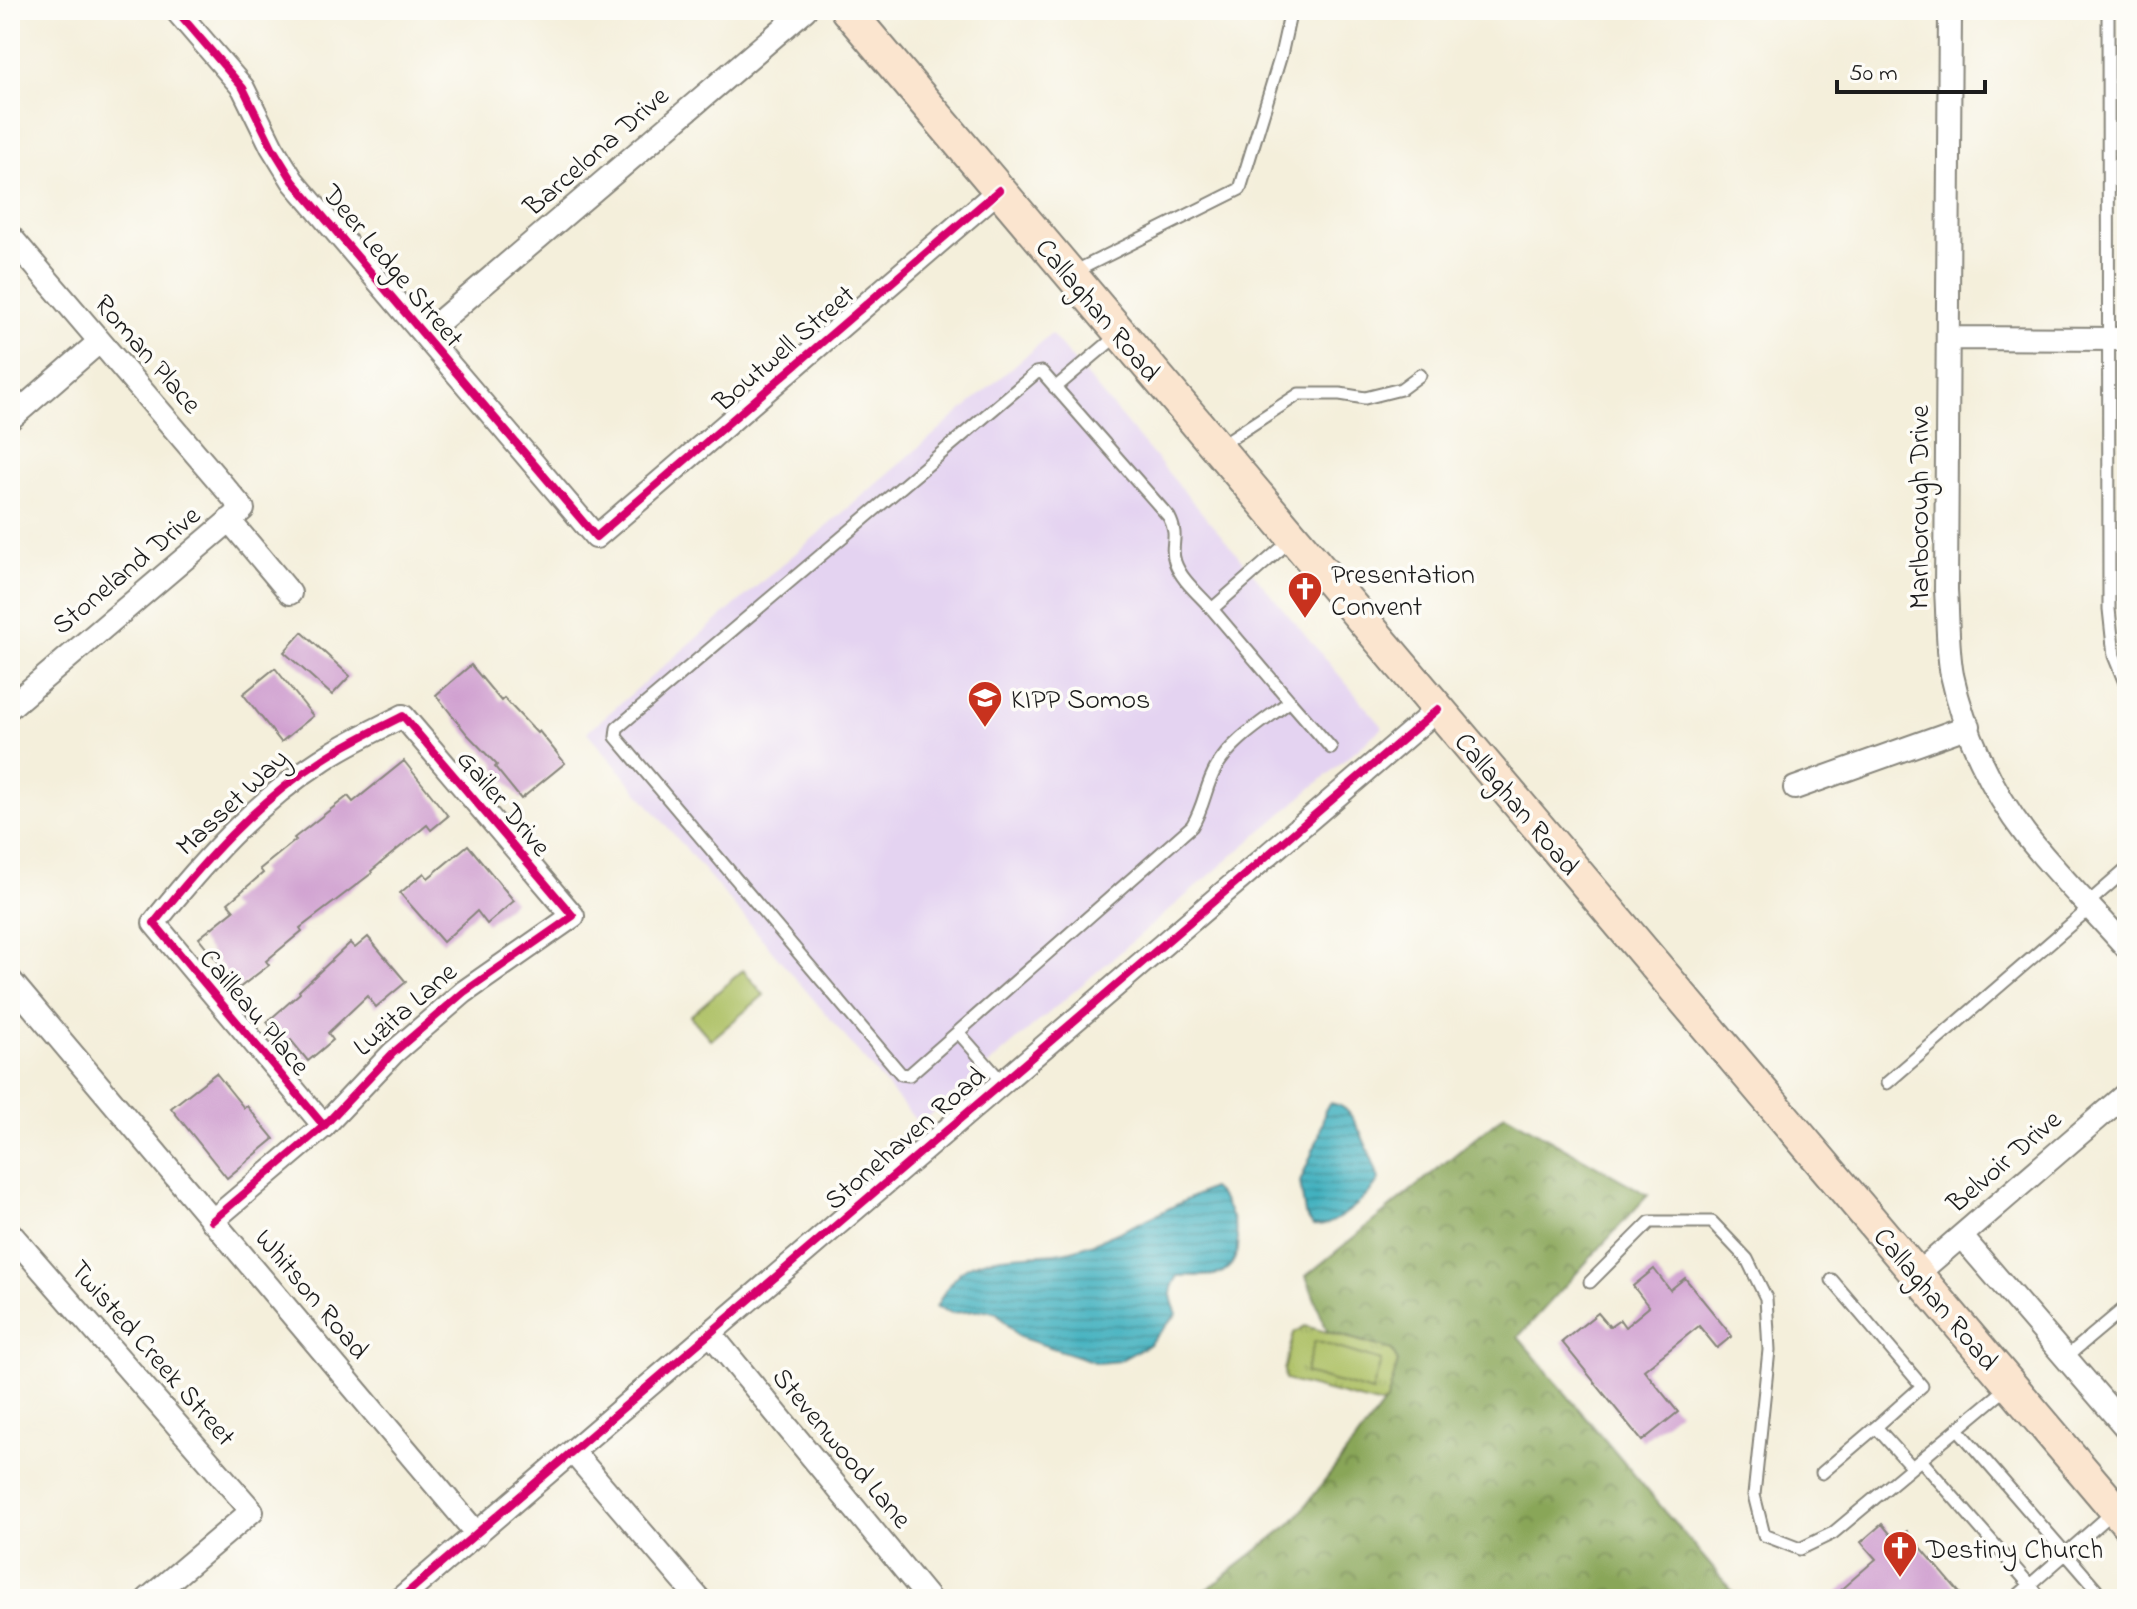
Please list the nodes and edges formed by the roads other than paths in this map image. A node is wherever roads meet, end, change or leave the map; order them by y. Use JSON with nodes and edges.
{"nodes":[{"id":1,"x":176,"y":10,"type":"edge"},
{"id":2,"x":805,"y":10,"type":"edge"},
{"id":3,"x":847,"y":10,"type":"edge"},
{"id":4,"x":1291,"y":10,"type":"edge"},
{"id":5,"x":1950,"y":10,"type":"edge"},
{"id":6,"x":2108,"y":10,"type":"edge"},
{"id":7,"x":999,"y":190,"type":"junction"},
{"id":8,"x":10,"y":236,"type":"edge"},
{"id":9,"x":1070,"y":274,"type":"junction"},
{"id":10,"x":1120,"y":333,"type":"junction"},
{"id":11,"x":424,"y":335,"type":"junction"},
{"id":12,"x":1949,"y":338,"type":"junction"},
{"id":13,"x":2118,"y":339,"type":"edge"},
{"id":14,"x":99,"y":342,"type":"junction"},
{"id":15,"x":1420,"y":375,"type":"dead end"},
{"id":16,"x":1055,"y":388,"type":"junction"},
{"id":17,"x":10,"y":419,"type":"edge"},
{"id":18,"x":1217,"y":448,"type":"junction"},
{"id":19,"x":236,"y":514,"type":"junction"},
{"id":20,"x":596,"y":537,"type":"joint"},
{"id":21,"x":1293,"y":538,"type":"junction"},
{"id":22,"x":290,"y":593,"type":"dead end"},
{"id":23,"x":1212,"y":609,"type":"junction"},
{"id":24,"x":2127,"y":688,"type":"edge"},
{"id":25,"x":1290,"y":701,"type":"junction"},
{"id":26,"x":10,"y":707,"type":"edge"},
{"id":27,"x":1438,"y":709,"type":"junction"},
{"id":28,"x":403,"y":716,"type":"joint"},
{"id":29,"x":1969,"y":726,"type":"junction"},
{"id":30,"x":1331,"y":748,"type":"dead end"},
{"id":31,"x":1795,"y":788,"type":"dead end"},
{"id":32,"x":2127,"y":869,"type":"edge"},
{"id":33,"x":2090,"y":905,"type":"junction"},
{"id":34,"x":573,"y":916,"type":"joint"},
{"id":35,"x":154,"y":923,"type":"joint"},
{"id":36,"x":2127,"y":948,"type":"edge"},
{"id":37,"x":10,"y":980,"type":"edge"},
{"id":38,"x":958,"y":1032,"type":"junction"},
{"id":39,"x":1002,"y":1082,"type":"junction"},
{"id":40,"x":1887,"y":1083,"type":"dead end"},
{"id":41,"x":2127,"y":1093,"type":"edge"},
{"id":42,"x":324,"y":1126,"type":"junction"},
{"id":43,"x":212,"y":1221,"type":"junction"},
{"id":44,"x":10,"y":1233,"type":"edge"},
{"id":45,"x":1961,"y":1236,"type":"junction"},
{"id":46,"x":1917,"y":1274,"type":"junction"},
{"id":47,"x":1832,"y":1280,"type":"dead end"},
{"id":48,"x":1590,"y":1282,"type":"dead end"},
{"id":49,"x":2127,"y":1306,"type":"edge"},
{"id":50,"x":710,"y":1333,"type":"junction"},
{"id":51,"x":2065,"y":1358,"type":"junction"},
{"id":52,"x":2010,"y":1386,"type":"junction"},
{"id":53,"x":1876,"y":1427,"type":"junction"},
{"id":54,"x":1958,"y":1429,"type":"junction"},
{"id":55,"x":2127,"y":1429,"type":"edge"},
{"id":56,"x":573,"y":1452,"type":"junction"},
{"id":57,"x":1916,"y":1464,"type":"junction"},
{"id":58,"x":1822,"y":1473,"type":"dead end"},
{"id":59,"x":2121,"y":1517,"type":"edge"},
{"id":60,"x":477,"y":1534,"type":"junction"},
{"id":61,"x":2066,"y":1553,"type":"junction"},
{"id":62,"x":2030,"y":1585,"type":"junction"},
{"id":63,"x":148,"y":1599,"type":"edge"},
{"id":64,"x":400,"y":1599,"type":"edge"},
{"id":65,"x":699,"y":1599,"type":"edge"},
{"id":66,"x":929,"y":1599,"type":"edge"},
{"id":67,"x":2014,"y":1599,"type":"edge"},
{"id":68,"x":2042,"y":1599,"type":"edge"},
{"id":69,"x":2105,"y":1599,"type":"edge"}],
"edges":[{"from":1,"to":11,"type":"street","name":"Deer Ledge Street"},
{"from":2,"to":11,"type":"street","name":"Barcelona Drive"},
{"from":3,"to":7,"type":"main road","name":"Callaghan Road"},
{"from":4,"to":9,"type":"lane"},
{"from":5,"to":12,"type":"street","name":"Marlborough Drive"},
{"from":6,"to":13,"type":"lane"},
{"from":7,"to":9,"type":"main road","name":"Callaghan Road"},
{"from":7,"to":20,"type":"street","name":"Boutwell Street"},
{"from":8,"to":14,"type":"street","name":"Roman Place"},
{"from":9,"to":10,"type":"main road","name":"Callaghan Road"},
{"from":10,"to":16,"type":"lane"},
{"from":10,"to":18,"type":"main road","name":"Callaghan Road"},
{"from":11,"to":20,"type":"street","name":"Deer Ledge Street"},
{"from":12,"to":13,"type":"street"},
{"from":12,"to":29,"type":"street","name":"Marlborough Drive"},
{"from":13,"to":24,"type":"lane"},
{"from":14,"to":17,"type":"street"},
{"from":14,"to":19,"type":"street","name":"Roman Place"},
{"from":15,"to":18,"type":"lane"},
{"from":16,"to":23,"type":"lane"},
{"from":16,"to":38,"type":"lane"},
{"from":18,"to":21,"type":"main road","name":"Callaghan Road"},
{"from":19,"to":22,"type":"street","name":"Roman Place"},
{"from":19,"to":26,"type":"street","name":"Stoneland Drive"},
{"from":21,"to":23,"type":"lane"},
{"from":21,"to":27,"type":"main road","name":"Callaghan Road"},
{"from":23,"to":25,"type":"lane"},
{"from":25,"to":30,"type":"lane"},
{"from":25,"to":38,"type":"lane"},
{"from":27,"to":39,"type":"street","name":"Stonehaven Road"},
{"from":27,"to":46,"type":"main road","name":"Callaghan Road"},
{"from":28,"to":34,"type":"street","name":"Gailer Drive"},
{"from":28,"to":35,"type":"street","name":"Masset Way"},
{"from":29,"to":31,"type":"street"},
{"from":29,"to":33,"type":"street","name":"Marlborough Drive"},
{"from":32,"to":33,"type":"lane"},
{"from":33,"to":36,"type":"street","name":"Marlborough Drive"},
{"from":33,"to":40,"type":"lane"},
{"from":34,"to":42,"type":"street","name":"Luzita Lane"},
{"from":35,"to":42,"type":"street","name":"Cailleau Place"},
{"from":37,"to":43,"type":"street","name":"Whitson Road"},
{"from":38,"to":39,"type":"lane"},
{"from":39,"to":50,"type":"street","name":"Stonehaven Road"},
{"from":41,"to":45,"type":"street","name":"Belvoir Drive"},
{"from":42,"to":43,"type":"street","name":"Luzita Lane"},
{"from":43,"to":60,"type":"street","name":"Whitson Road"},
{"from":44,"to":63,"type":"street","name":"Twisted Creek Street"},
{"from":45,"to":46,"type":"street","name":"Belvoir Drive"},
{"from":45,"to":51,"type":"street","name":"Callaghan Road"},
{"from":46,"to":52,"type":"main road","name":"Callaghan Road"},
{"from":47,"to":53,"type":"lane"},
{"from":48,"to":57,"type":"lane"},
{"from":49,"to":51,"type":"lane"},
{"from":50,"to":56,"type":"street","name":"Stonehaven Road"},
{"from":50,"to":66,"type":"street","name":"Stevenwood Lane"},
{"from":51,"to":55,"type":"street","name":"Callaghan Road"},
{"from":52,"to":54,"type":"lane"},
{"from":52,"to":59,"type":"main road","name":"Callaghan Road"},
{"from":53,"to":57,"type":"lane"},
{"from":53,"to":58,"type":"lane"},
{"from":54,"to":57,"type":"lane"},
{"from":54,"to":61,"type":"lane"},
{"from":56,"to":60,"type":"street","name":"Stonehaven Road"},
{"from":56,"to":65,"type":"street"},
{"from":57,"to":62,"type":"lane"},
{"from":59,"to":61,"type":"lane"},
{"from":60,"to":64,"type":"street","name":"Stonehaven Road"},
{"from":61,"to":62,"type":"lane"},
{"from":61,"to":69,"type":"lane"},
{"from":62,"to":67,"type":"lane"},
{"from":62,"to":68,"type":"lane"}]}
